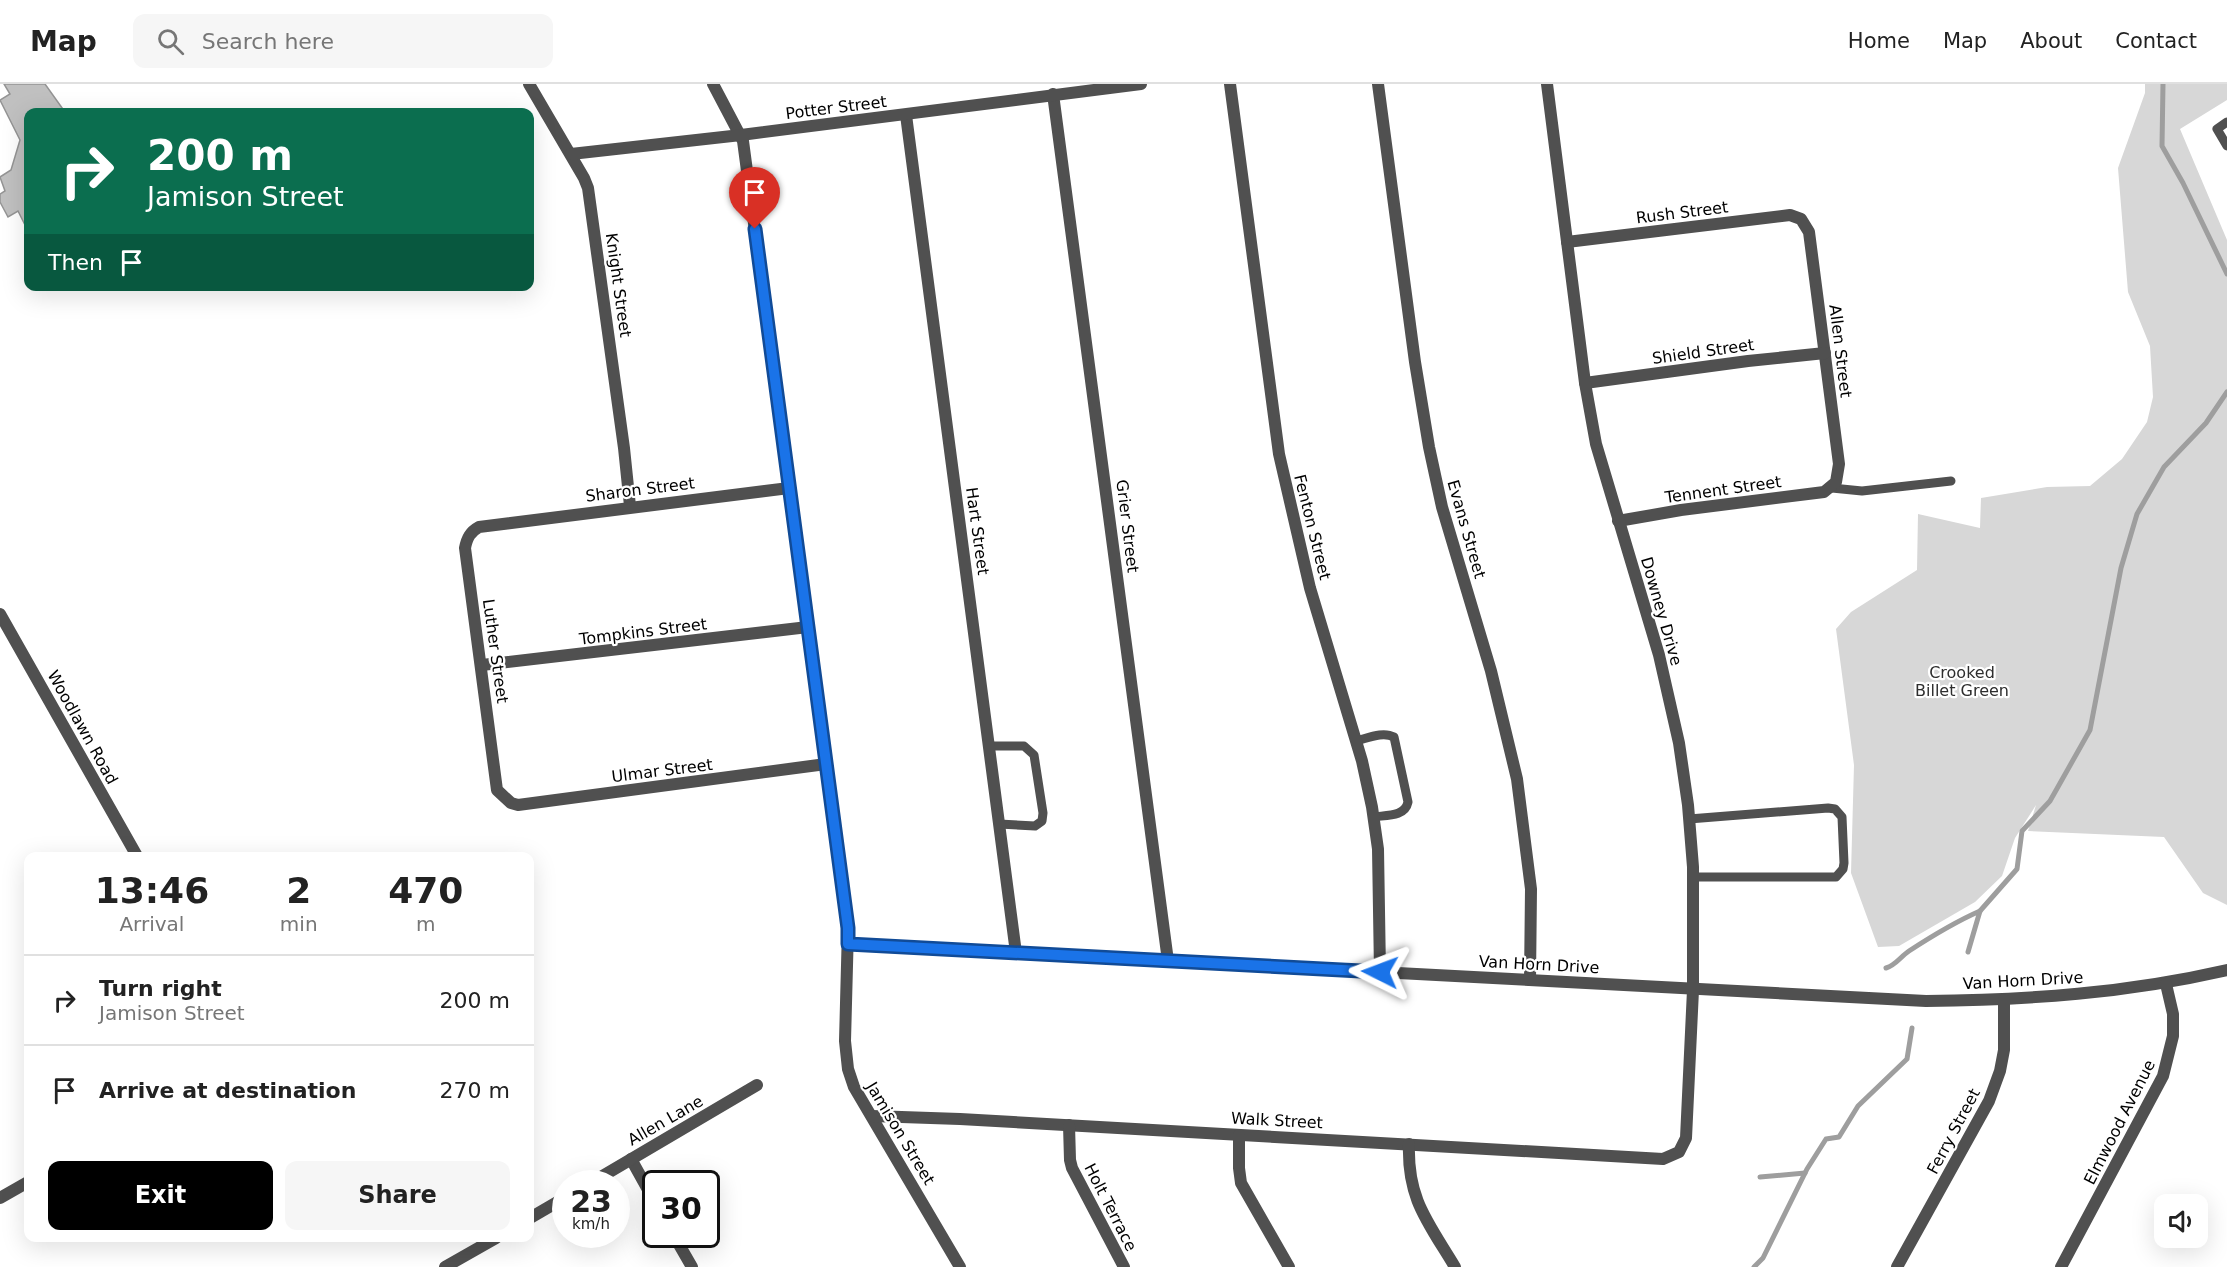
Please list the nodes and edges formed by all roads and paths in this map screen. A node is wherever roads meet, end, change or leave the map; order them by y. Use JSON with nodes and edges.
{"nodes":[{"id":1,"x":530,"y":84,"type":"edge"},
{"id":2,"x":713,"y":84,"type":"edge"},
{"id":3,"x":1141,"y":84,"type":"edge"},
{"id":4,"x":1230,"y":84,"type":"edge"},
{"id":5,"x":1378,"y":84,"type":"edge"},
{"id":6,"x":1546,"y":84,"type":"edge"},
{"id":7,"x":1053,"y":94,"type":"junction"},
{"id":8,"x":906,"y":115,"type":"junction"},
{"id":9,"x":2227,"y":122,"type":"edge"},
{"id":10,"x":741,"y":135,"type":"junction"},
{"id":11,"x":2227,"y":146,"type":"edge"},
{"id":12,"x":571,"y":154,"type":"junction"},
{"id":13,"x":1801,"y":219,"type":"joint"},
{"id":14,"x":1567,"y":242,"type":"junction"},
{"id":15,"x":1825,"y":353,"type":"junction"},
{"id":16,"x":1585,"y":383,"type":"junction"},
{"id":17,"x":1951,"y":481,"type":"dead end"},
{"id":18,"x":789,"y":488,"type":"junction"},
{"id":19,"x":1832,"y":488,"type":"junction"},
{"id":20,"x":630,"y":506,"type":"junction"},
{"id":21,"x":1618,"y":521,"type":"junction"},
{"id":22,"x":495,"y":524,"type":"joint"},
{"id":23,"x":0,"y":614,"type":"edge"},
{"id":24,"x":808,"y":627,"type":"junction"},
{"id":25,"x":482,"y":665,"type":"junction"},
{"id":26,"x":1356,"y":741,"type":"junction"},
{"id":27,"x":990,"y":746,"type":"junction"},
{"id":28,"x":826,"y":764,"type":"junction"},
{"id":29,"x":504,"y":798,"type":"joint"},
{"id":30,"x":1374,"y":817,"type":"junction"},
{"id":31,"x":1689,"y":819,"type":"junction"},
{"id":32,"x":999,"y":825,"type":"junction"},
{"id":33,"x":134,"y":852,"type":"edge"},
{"id":34,"x":1693,"y":877,"type":"junction"},
{"id":35,"x":848,"y":944,"type":"junction"},
{"id":36,"x":1016,"y":953,"type":"junction"},
{"id":37,"x":1168,"y":961,"type":"junction"},
{"id":38,"x":2227,"y":970,"type":"edge"},
{"id":39,"x":1380,"y":972,"type":"junction"},
{"id":40,"x":1530,"y":980,"type":"junction"},
{"id":41,"x":2166,"y":984,"type":"junction"},
{"id":42,"x":1693,"y":990,"type":"junction"},
{"id":43,"x":2004,"y":1000,"type":"junction"},
{"id":44,"x":757,"y":1085,"type":"dead end"},
{"id":45,"x":872,"y":1116,"type":"junction"},
{"id":46,"x":1069,"y":1125,"type":"junction"},
{"id":47,"x":1239,"y":1135,"type":"junction"},
{"id":48,"x":1409,"y":1144,"type":"junction"},
{"id":49,"x":1679,"y":1152,"type":"joint"},
{"id":50,"x":631,"y":1160,"type":"junction"},
{"id":51,"x":614,"y":1170,"type":"edge"},
{"id":52,"x":642,"y":1179,"type":"edge"},
{"id":53,"x":24,"y":1184,"type":"edge"},
{"id":54,"x":0,"y":1198,"type":"edge"},
{"id":55,"x":552,"y":1205,"type":"edge"},
{"id":56,"x":534,"y":1216,"type":"edge"},
{"id":57,"x":489,"y":1242,"type":"edge"},
{"id":58,"x":681,"y":1248,"type":"edge"},
{"id":59,"x":445,"y":1267,"type":"edge"},
{"id":60,"x":692,"y":1267,"type":"edge"},
{"id":61,"x":960,"y":1267,"type":"edge"},
{"id":62,"x":1124,"y":1267,"type":"edge"},
{"id":63,"x":1289,"y":1267,"type":"edge"},
{"id":64,"x":1455,"y":1267,"type":"edge"},
{"id":65,"x":1898,"y":1267,"type":"edge"},
{"id":66,"x":2061,"y":1267,"type":"edge"}],
"edges":[{"from":1,"to":12,"type":"street","name":"Knight Street"},
{"from":2,"to":10,"type":"street","name":"Jamison Street"},
{"from":3,"to":7,"type":"street","name":"Potter Street"},
{"from":4,"to":26,"type":"street","name":"Fenton Street"},
{"from":5,"to":40,"type":"street","name":"Evans Street"},
{"from":6,"to":14,"type":"street","name":"Downey Drive"},
{"from":7,"to":8,"type":"street","name":"Potter Street"},
{"from":7,"to":37,"type":"street","name":"Grier Street"},
{"from":8,"to":10,"type":"street","name":"Potter Street"},
{"from":8,"to":27,"type":"street","name":"Hart Street"},
{"from":9,"to":11,"type":"lane"},
{"from":10,"to":12,"type":"street","name":"Potter Street"},
{"from":10,"to":18,"type":"street","name":"Jamison Street"},
{"from":12,"to":20,"type":"street","name":"Knight Street"},
{"from":13,"to":14,"type":"street","name":"Rush Street"},
{"from":13,"to":15,"type":"street","name":"Allen Street"},
{"from":14,"to":16,"type":"street","name":"Downey Drive"},
{"from":15,"to":16,"type":"street","name":"Shield Street"},
{"from":15,"to":19,"type":"street","name":"Allen Street"},
{"from":16,"to":21,"type":"street","name":"Downey Drive"},
{"from":17,"to":19,"type":"lane"},
{"from":18,"to":20,"type":"street","name":"Sharon Street"},
{"from":18,"to":24,"type":"street","name":"Jamison Street"},
{"from":19,"to":21,"type":"street","name":"Tennent Street"},
{"from":20,"to":22,"type":"street","name":"Sharon Street"},
{"from":21,"to":31,"type":"street","name":"Downey Drive"},
{"from":22,"to":25,"type":"street","name":"Luther Street"},
{"from":23,"to":33,"type":"street","name":"Woodlawn Road"},
{"from":24,"to":25,"type":"street","name":"Tompkins Street"},
{"from":24,"to":28,"type":"street","name":"Jamison Street"},
{"from":25,"to":29,"type":"street","name":"Luther Street"},
{"from":26,"to":30,"type":"street","name":"Fenton Street"},
{"from":26,"to":30,"type":"lane"},
{"from":27,"to":32,"type":"street","name":"Hart Street"},
{"from":27,"to":32,"type":"lane"},
{"from":28,"to":29,"type":"street","name":"Ulmar Street"},
{"from":28,"to":35,"type":"street","name":"Jamison Street"},
{"from":30,"to":39,"type":"street","name":"Fenton Street"},
{"from":31,"to":34,"type":"street","name":"Downey Drive"},
{"from":31,"to":34,"type":"lane"},
{"from":32,"to":36,"type":"street","name":"Hart Street"},
{"from":34,"to":42,"type":"street","name":"Downey Drive"},
{"from":35,"to":36,"type":"street","name":"Van Horn Drive"},
{"from":35,"to":45,"type":"street","name":"Jamison Street"},
{"from":36,"to":37,"type":"street","name":"Van Horn Drive"},
{"from":37,"to":39,"type":"street","name":"Van Horn Drive"},
{"from":38,"to":41,"type":"street","name":"Van Horn Drive"},
{"from":39,"to":40,"type":"street","name":"Van Horn Drive"},
{"from":40,"to":42,"type":"street","name":"Van Horn Drive"},
{"from":41,"to":43,"type":"street","name":"Van Horn Drive"},
{"from":41,"to":66,"type":"street","name":"Elmwood Avenue"},
{"from":42,"to":43,"type":"street","name":"Van Horn Drive"},
{"from":42,"to":49,"type":"street","name":"Downey Drive"},
{"from":43,"to":65,"type":"street","name":"Ferry Street"},
{"from":44,"to":50,"type":"street","name":"Allen Lane"},
{"from":45,"to":46,"type":"street","name":"Walk Street"},
{"from":45,"to":61,"type":"street","name":"Jamison Street"},
{"from":46,"to":47,"type":"street","name":"Walk Street"},
{"from":46,"to":62,"type":"street","name":"Holt Terrace"},
{"from":47,"to":48,"type":"street","name":"Walk Street"},
{"from":47,"to":63,"type":"street"},
{"from":48,"to":49,"type":"street","name":"Walk Street"},
{"from":48,"to":64,"type":"street"},
{"from":50,"to":51,"type":"street","name":"Allen Lane"},
{"from":50,"to":52,"type":"street"},
{"from":53,"to":54,"type":"street"},
{"from":55,"to":56,"type":"street"},
{"from":57,"to":59,"type":"street"},
{"from":58,"to":60,"type":"street"}]}
